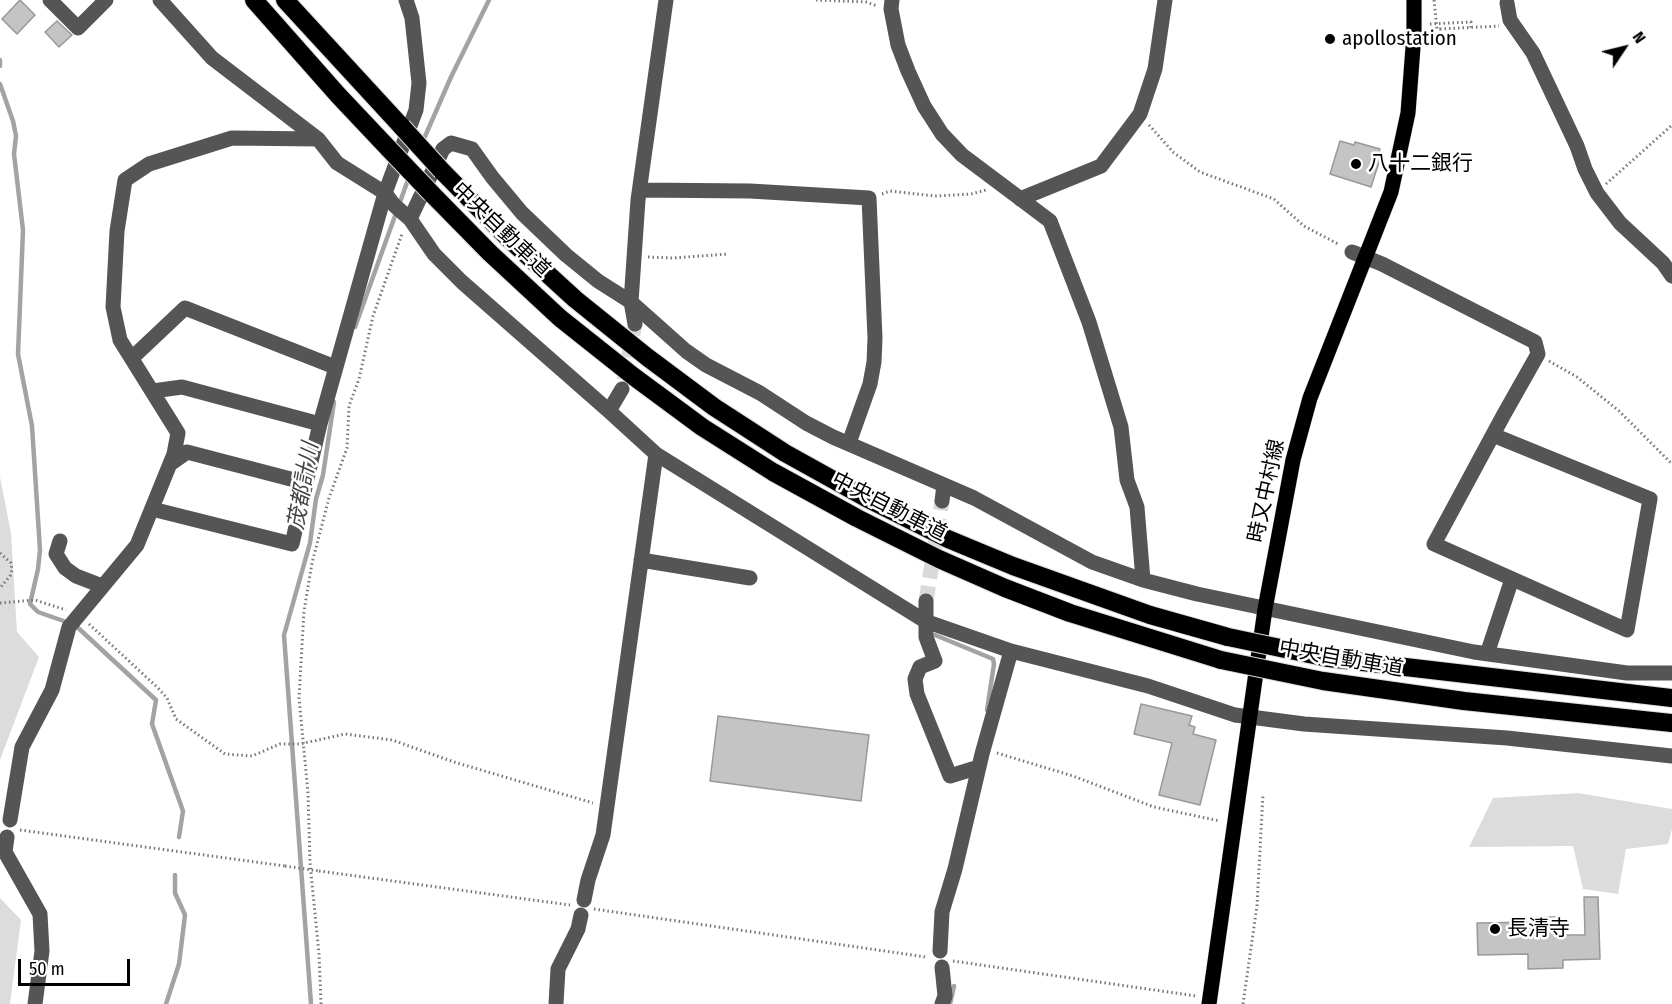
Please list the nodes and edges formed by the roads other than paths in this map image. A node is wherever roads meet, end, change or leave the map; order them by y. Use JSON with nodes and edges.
{"nodes":[{"id":1,"x":50,"y":0,"type":"edge"},
{"id":2,"x":106,"y":0,"type":"edge"},
{"id":3,"x":160,"y":0,"type":"edge"},
{"id":4,"x":254,"y":0,"type":"edge"},
{"id":5,"x":285,"y":0,"type":"edge"},
{"id":6,"x":406,"y":0,"type":"edge"},
{"id":7,"x":666,"y":0,"type":"edge"},
{"id":8,"x":1165,"y":0,"type":"edge"},
{"id":9,"x":1414,"y":0,"type":"edge"},
{"id":10,"x":1507,"y":3,"type":"dead end"},
{"id":11,"x":891,"y":5,"type":"edge"},
{"id":12,"x":318,"y":139,"type":"junction"},
{"id":13,"x":640,"y":190,"type":"junction"},
{"id":14,"x":1020,"y":200,"type":"junction"},
{"id":15,"x":398,"y":208,"type":"junction"},
{"id":16,"x":1359,"y":254,"type":"junction"},
{"id":17,"x":1672,"y":276,"type":"edge"},
{"id":18,"x":631,"y":302,"type":"junction"},
{"id":19,"x":634,"y":324,"type":"tunnel mouth"},
{"id":20,"x":132,"y":358,"type":"junction"},
{"id":21,"x":335,"y":367,"type":"junction"},
{"id":22,"x":622,"y":389,"type":"tunnel mouth"},
{"id":23,"x":153,"y":391,"type":"junction"},
{"id":24,"x":609,"y":411,"type":"junction"},
{"id":25,"x":320,"y":424,"type":"junction"},
{"id":26,"x":1493,"y":435,"type":"junction"},
{"id":27,"x":849,"y":443,"type":"junction"},
{"id":28,"x":656,"y":454,"type":"junction"},
{"id":29,"x":170,"y":464,"type":"junction"},
{"id":30,"x":306,"y":483,"type":"junction"},
{"id":31,"x":944,"y":485,"type":"junction"},
{"id":32,"x":942,"y":501,"type":"tunnel mouth"},
{"id":33,"x":152,"y":509,"type":"junction"},
{"id":34,"x":60,"y":541,"type":"dead end"},
{"id":35,"x":641,"y":560,"type":"junction"},
{"id":36,"x":750,"y":578,"type":"dead end"},
{"id":37,"x":1512,"y":579,"type":"junction"},
{"id":38,"x":1143,"y":580,"type":"junction"},
{"id":39,"x":102,"y":586,"type":"junction"},
{"id":40,"x":926,"y":601,"type":"tunnel mouth"},
{"id":41,"x":1265,"y":609,"type":"junction"},
{"id":42,"x":925,"y":621,"type":"junction"},
{"id":43,"x":1011,"y":651,"type":"junction"},
{"id":44,"x":1487,"y":654,"type":"junction"},
{"id":45,"x":1672,"y":673,"type":"edge"},
{"id":46,"x":1672,"y":698,"type":"edge"},
{"id":47,"x":1249,"y":718,"type":"junction"},
{"id":48,"x":1672,"y":723,"type":"edge"},
{"id":49,"x":1672,"y":756,"type":"edge"},
{"id":50,"x":979,"y":767,"type":"junction"},
{"id":51,"x":1202,"y":1000,"type":"edge"},
{"id":52,"x":35,"y":1004,"type":"edge"},
{"id":53,"x":556,"y":1004,"type":"edge"},
{"id":54,"x":942,"y":1004,"type":"edge"}],
"edges":[{"from":1,"to":2,"type":"street"},
{"from":3,"to":12,"type":"street"},
{"from":4,"to":48,"type":"highway","name":"中央自動車道","bridge":true},
{"from":5,"to":46,"type":"highway","name":"中央自動車道","bridge":true},
{"from":6,"to":15,"type":"street"},
{"from":7,"to":13,"type":"street"},
{"from":8,"to":14,"type":"street"},
{"from":9,"to":16,"type":"main road","name":"時又中村線"},
{"from":10,"to":17,"type":"street"},
{"from":11,"to":14,"type":"street"},
{"from":12,"to":15,"type":"street"},
{"from":12,"to":20,"type":"street"},
{"from":13,"to":18,"type":"street"},
{"from":13,"to":27,"type":"street"},
{"from":14,"to":38,"type":"street"},
{"from":15,"to":18,"type":"street"},
{"from":15,"to":21,"type":"street"},
{"from":15,"to":24,"type":"street"},
{"from":16,"to":26,"type":"street"},
{"from":16,"to":41,"type":"main road","name":"時又中村線"},
{"from":18,"to":19,"type":"street"},
{"from":18,"to":27,"type":"street"},
{"from":20,"to":21,"type":"street"},
{"from":20,"to":23,"type":"street"},
{"from":21,"to":25,"type":"street"},
{"from":22,"to":24,"type":"street"},
{"from":23,"to":25,"type":"street"},
{"from":23,"to":29,"type":"street"},
{"from":24,"to":28,"type":"street"},
{"from":25,"to":30,"type":"street"},
{"from":26,"to":37,"type":"street"},
{"from":26,"to":37,"type":"street"},
{"from":27,"to":31,"type":"street"},
{"from":28,"to":35,"type":"street"},
{"from":28,"to":42,"type":"street"},
{"from":29,"to":30,"type":"street"},
{"from":29,"to":33,"type":"street"},
{"from":30,"to":33,"type":"street"},
{"from":31,"to":32,"type":"street"},
{"from":31,"to":38,"type":"street"},
{"from":33,"to":39,"type":"street"},
{"from":34,"to":39,"type":"street"},
{"from":35,"to":36,"type":"street"},
{"from":35,"to":53,"type":"street"},
{"from":37,"to":44,"type":"street"},
{"from":38,"to":41,"type":"street"},
{"from":39,"to":52,"type":"street"},
{"from":40,"to":42,"type":"street"},
{"from":41,"to":44,"type":"street"},
{"from":41,"to":47,"type":"main road","name":"時又中村線"},
{"from":42,"to":43,"type":"street"},
{"from":42,"to":50,"type":"street"},
{"from":43,"to":47,"type":"street"},
{"from":43,"to":50,"type":"street"},
{"from":44,"to":45,"type":"street"},
{"from":47,"to":49,"type":"street"},
{"from":47,"to":51,"type":"main road","name":"時又中村線"},
{"from":50,"to":54,"type":"street"}]}
